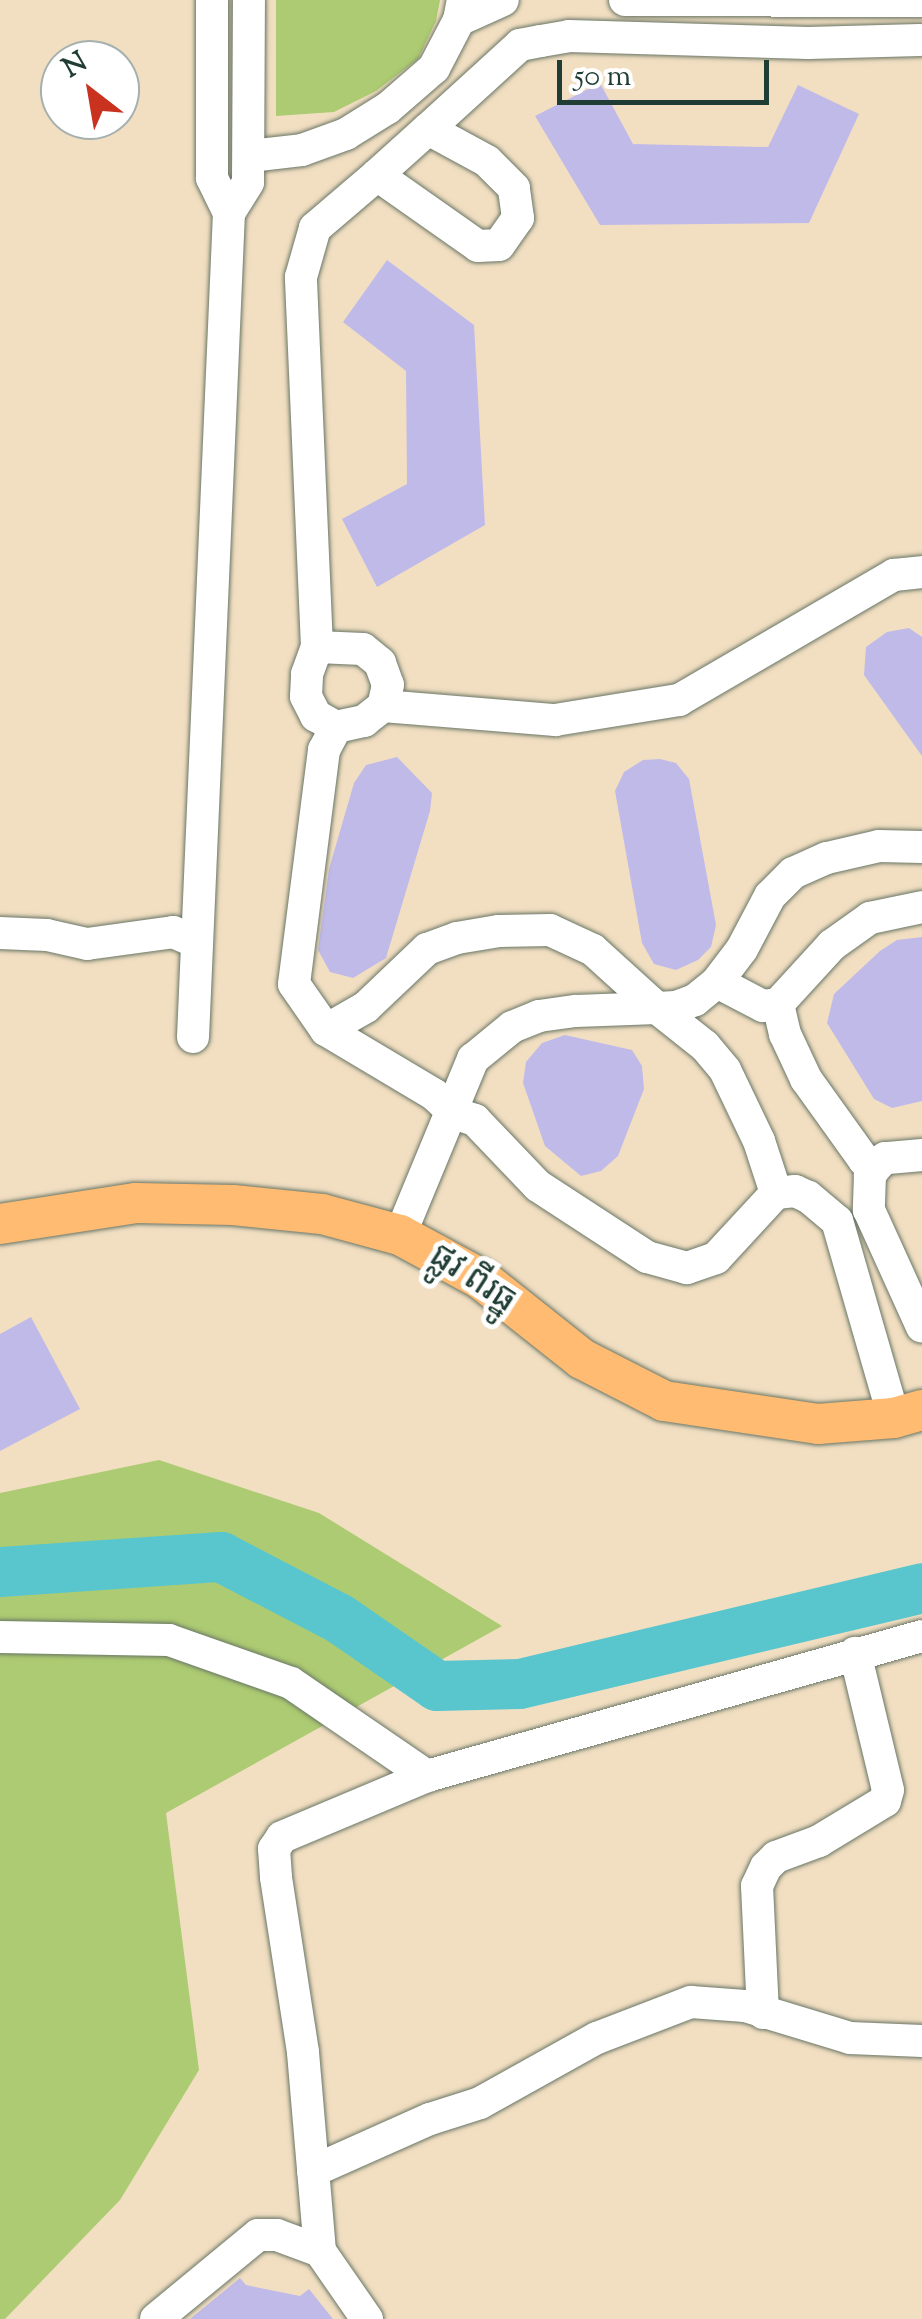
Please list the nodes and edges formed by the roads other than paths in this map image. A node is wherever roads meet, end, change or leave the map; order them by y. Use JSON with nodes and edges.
{"nodes":[{"id":1,"x":212,"y":0,"type":"edge"},
{"id":2,"x":249,"y":0,"type":"edge"},
{"id":3,"x":502,"y":0,"type":"edge"},
{"id":4,"x":625,"y":0,"type":"edge"},
{"id":5,"x":918,"y":1,"type":"edge"},
{"id":6,"x":461,"y":10,"type":"edge"},
{"id":7,"x":921,"y":49,"type":"edge"},
{"id":8,"x":428,"y":129,"type":"junction"},
{"id":9,"x":250,"y":156,"type":"junction"},
{"id":10,"x":377,"y":174,"type":"junction"},
{"id":11,"x":228,"y":212,"type":"junction"},
{"id":12,"x":922,"y":572,"type":"edge"},
{"id":13,"x":318,"y":647,"type":"junction"},
{"id":14,"x":382,"y":706,"type":"junction"},
{"id":15,"x":336,"y":727,"type":"junction"},
{"id":16,"x":922,"y":847,"type":"edge"},
{"id":17,"x":922,"y":907,"type":"edge"},
{"id":18,"x":0,"y":933,"type":"edge"},
{"id":19,"x":198,"y":942,"type":"junction"},
{"id":20,"x":717,"y":982,"type":"junction"},
{"id":21,"x":778,"y":1004,"type":"junction"},
{"id":22,"x":656,"y":1008,"type":"junction"},
{"id":23,"x":326,"y":1030,"type":"junction"},
{"id":24,"x":194,"y":1037,"type":"dead end"},
{"id":25,"x":454,"y":1112,"type":"junction"},
{"id":26,"x":922,"y":1155,"type":"edge"},
{"id":27,"x":878,"y":1164,"type":"junction"},
{"id":28,"x":776,"y":1193,"type":"junction"},
{"id":29,"x":869,"y":1210,"type":"junction"},
{"id":30,"x":837,"y":1221,"type":"junction"},
{"id":31,"x":0,"y":1224,"type":"edge"},
{"id":32,"x":400,"y":1235,"type":"junction"},
{"id":33,"x":922,"y":1327,"type":"edge"},
{"id":34,"x":908,"y":1414,"type":"edge"},
{"id":35,"x":922,"y":1636,"type":"edge"},
{"id":36,"x":0,"y":1637,"type":"edge"},
{"id":37,"x":854,"y":1653,"type":"junction"},
{"id":38,"x":427,"y":1776,"type":"junction"},
{"id":39,"x":762,"y":2013,"type":"junction"},
{"id":40,"x":922,"y":2041,"type":"edge"},
{"id":41,"x":313,"y":2171,"type":"junction"},
{"id":42,"x":320,"y":2251,"type":"junction"},
{"id":43,"x":156,"y":2319,"type":"edge"},
{"id":44,"x":367,"y":2319,"type":"edge"}],
"edges":[{"from":1,"to":11,"type":"street"},
{"from":2,"to":9,"type":"street"},
{"from":3,"to":6,"type":"street"},
{"from":4,"to":5,"type":"street"},
{"from":5,"to":7,"type":"street"},
{"from":6,"to":9,"type":"street"},
{"from":7,"to":8,"type":"street"},
{"from":8,"to":10,"type":"street"},
{"from":8,"to":10,"type":"street"},
{"from":9,"to":11,"type":"street"},
{"from":10,"to":13,"type":"street"},
{"from":11,"to":19,"type":"street"},
{"from":12,"to":14,"type":"street"},
{"from":13,"to":14,"type":"street"},
{"from":13,"to":15,"type":"street"},
{"from":14,"to":15,"type":"street"},
{"from":15,"to":23,"type":"street"},
{"from":16,"to":20,"type":"street"},
{"from":17,"to":21,"type":"street"},
{"from":18,"to":19,"type":"street"},
{"from":19,"to":24,"type":"street"},
{"from":20,"to":21,"type":"street"},
{"from":20,"to":22,"type":"street"},
{"from":21,"to":27,"type":"street"},
{"from":22,"to":23,"type":"street"},
{"from":22,"to":25,"type":"street"},
{"from":22,"to":28,"type":"street"},
{"from":23,"to":25,"type":"street"},
{"from":25,"to":28,"type":"street"},
{"from":25,"to":32,"type":"street"},
{"from":26,"to":27,"type":"street"},
{"from":27,"to":29,"type":"street"},
{"from":28,"to":30,"type":"street"},
{"from":29,"to":30,"type":"street"},
{"from":29,"to":33,"type":"street"},
{"from":30,"to":34,"type":"street"},
{"from":31,"to":32,"type":"main road","name":"ផ្លូវ ពីរធ្នូ"},
{"from":32,"to":34,"type":"main road","name":"ផ្លូវ ពីរធ្នូ"},
{"from":35,"to":37,"type":"street"},
{"from":36,"to":38,"type":"street"},
{"from":37,"to":38,"type":"street"},
{"from":37,"to":39,"type":"street"},
{"from":38,"to":41,"type":"street"},
{"from":39,"to":40,"type":"street"},
{"from":39,"to":41,"type":"street"},
{"from":41,"to":42,"type":"street"},
{"from":42,"to":43,"type":"street"},
{"from":42,"to":44,"type":"street"}]}
